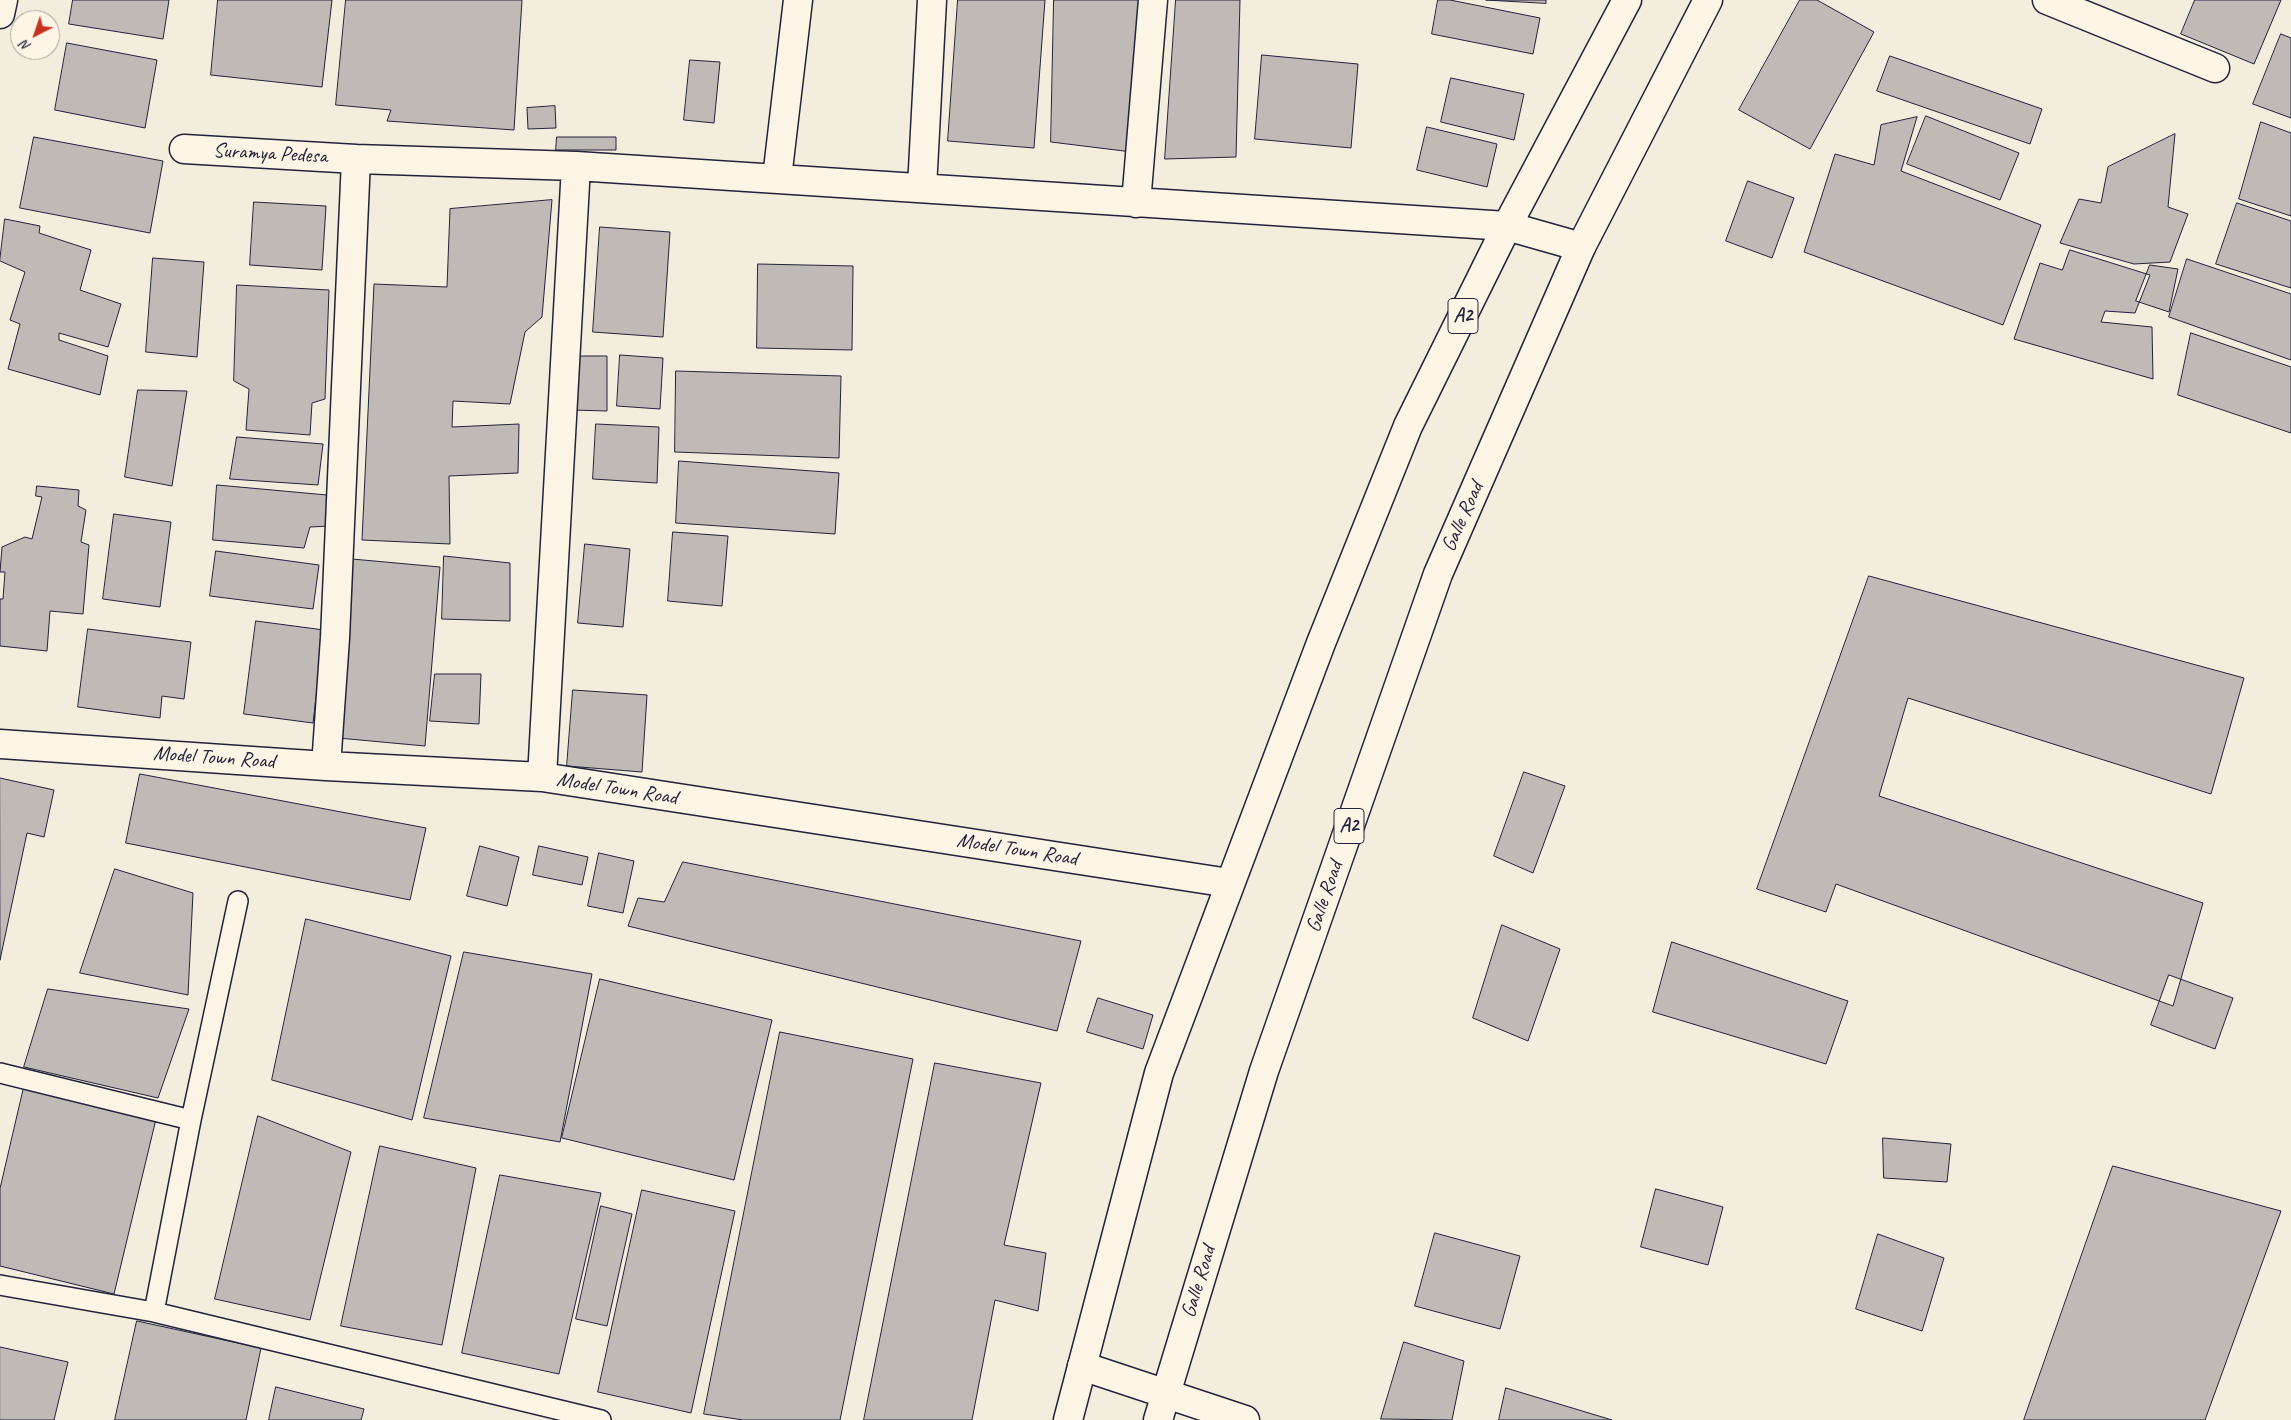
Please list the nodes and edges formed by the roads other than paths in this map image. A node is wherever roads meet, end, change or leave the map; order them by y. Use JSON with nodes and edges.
{"nodes":[{"id":1,"x":3,"y":0,"type":"edge"},
{"id":2,"x":798,"y":0,"type":"edge"},
{"id":3,"x":932,"y":0,"type":"edge"},
{"id":4,"x":1153,"y":0,"type":"edge"},
{"id":5,"x":1626,"y":0,"type":"edge"},
{"id":6,"x":1708,"y":0,"type":"edge"},
{"id":7,"x":2047,"y":0,"type":"edge"},
{"id":8,"x":0,"y":14,"type":"edge"},
{"id":9,"x":2215,"y":68,"type":"dead end"},
{"id":10,"x":184,"y":149,"type":"dead end"},
{"id":11,"x":356,"y":159,"type":"junction"},
{"id":12,"x":576,"y":166,"type":"junction"},
{"id":13,"x":777,"y":178,"type":"junction"},
{"id":14,"x":922,"y":188,"type":"junction"},
{"id":15,"x":1136,"y":203,"type":"junction"},
{"id":16,"x":1507,"y":226,"type":"junction"},
{"id":17,"x":1581,"y":247,"type":"junction"},
{"id":18,"x":0,"y":744,"type":"edge"},
{"id":19,"x":326,"y":766,"type":"junction"},
{"id":20,"x":542,"y":777,"type":"junction"},
{"id":21,"x":1229,"y":883,"type":"junction"},
{"id":22,"x":238,"y":901,"type":"dead end"},
{"id":23,"x":0,"y":1073,"type":"edge"},
{"id":24,"x":191,"y":1120,"type":"junction"},
{"id":25,"x":0,"y":1284,"type":"edge"},
{"id":26,"x":154,"y":1312,"type":"junction"},
{"id":27,"x":1082,"y":1366,"type":"junction"},
{"id":28,"x":1161,"y":1407,"type":"edge"},
{"id":29,"x":601,"y":1420,"type":"edge"},
{"id":30,"x":1068,"y":1420,"type":"edge"},
{"id":31,"x":1245,"y":1420,"type":"edge"}],
"edges":[{"from":1,"to":8,"type":"main road"},
{"from":2,"to":13,"type":"main road"},
{"from":3,"to":14,"type":"main road"},
{"from":4,"to":15,"type":"main road"},
{"from":5,"to":16,"type":"main road","number":"A2"},
{"from":6,"to":17,"type":"main road","number":"A2"},
{"from":7,"to":9,"type":"main road"},
{"from":10,"to":11,"type":"main road","name":"Suramya Pedesa"},
{"from":11,"to":12,"type":"main road","name":"Suramya Pedesa"},
{"from":11,"to":19,"type":"main road"},
{"from":12,"to":13,"type":"main road","name":"Suramya Pedesa"},
{"from":12,"to":20,"type":"main road"},
{"from":13,"to":14,"type":"main road","name":"Suramya Pedesa"},
{"from":14,"to":15,"type":"main road","name":"Suramya Pedesa"},
{"from":15,"to":16,"type":"main road","name":"Suramya Pedesa"},
{"from":16,"to":17,"type":"main road","name":"Suramya Pedesa"},
{"from":16,"to":21,"type":"main road","number":"A2"},
{"from":17,"to":28,"type":"main road","name":"Galle Road","number":"A2"},
{"from":18,"to":19,"type":"main road","name":"Model Town Road"},
{"from":19,"to":20,"type":"main road","name":"Model Town Road"},
{"from":20,"to":21,"type":"main road","name":"Model Town Road"},
{"from":21,"to":27,"type":"main road","number":"A2"},
{"from":22,"to":24,"type":"lane"},
{"from":23,"to":24,"type":"lane"},
{"from":24,"to":26,"type":"lane"},
{"from":25,"to":26,"type":"lane"},
{"from":26,"to":29,"type":"lane"},
{"from":27,"to":28,"type":"main road"},
{"from":27,"to":30,"type":"main road","number":"A2"},
{"from":28,"to":31,"type":"main road"}]}
